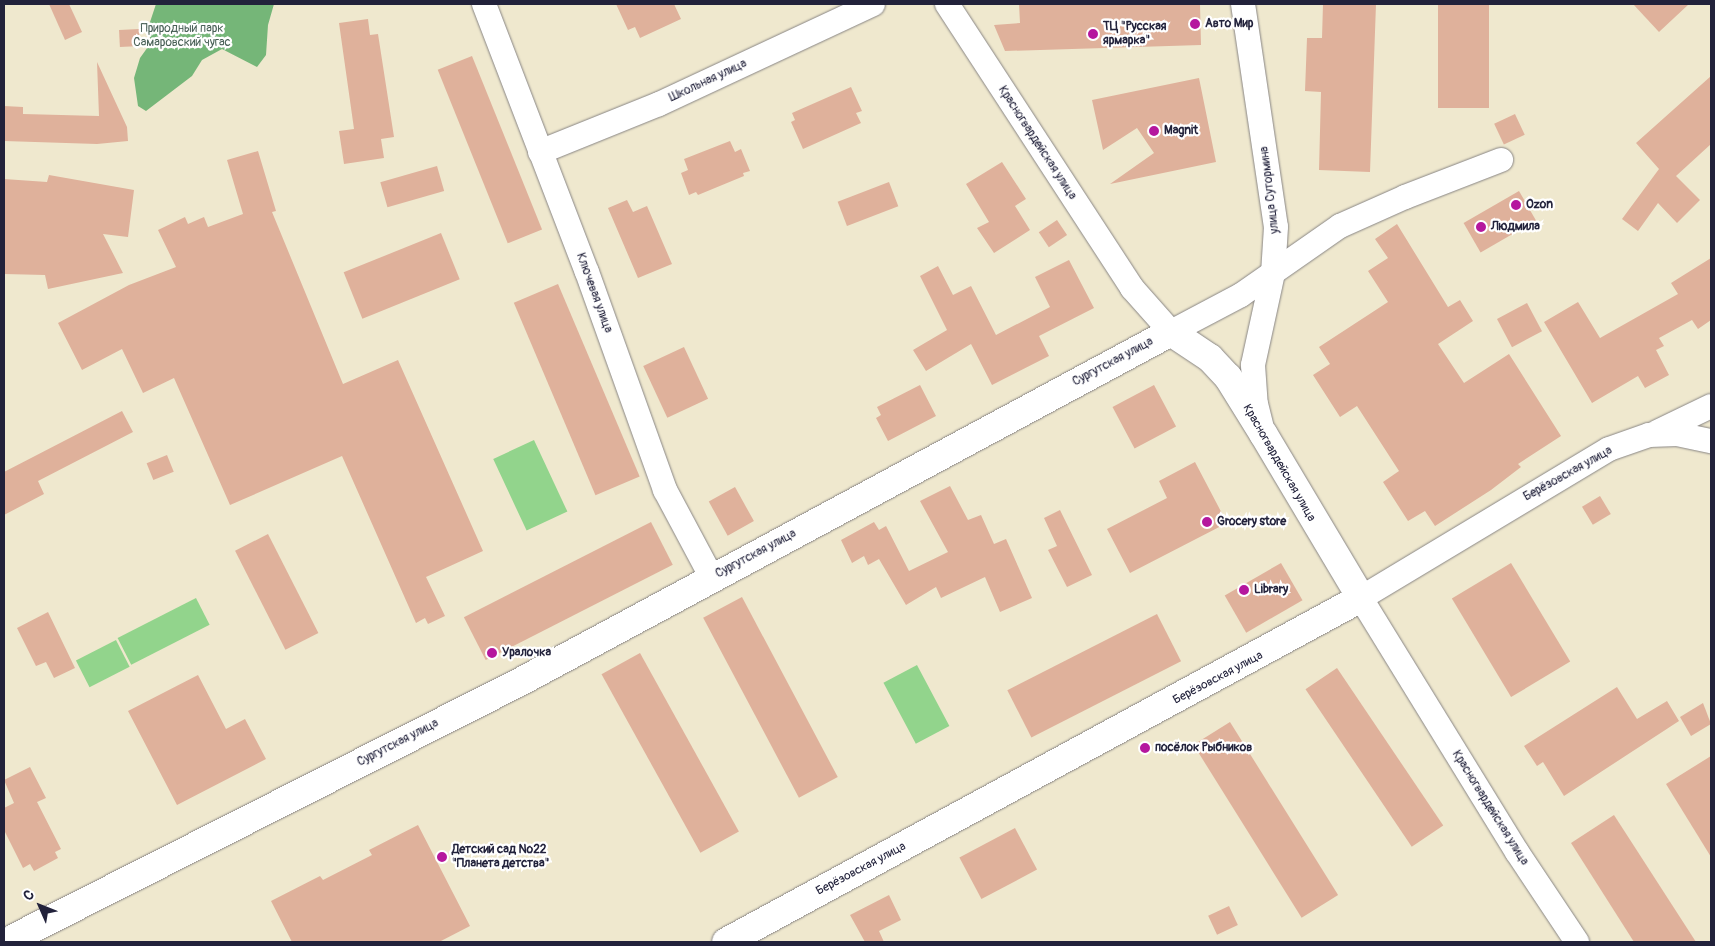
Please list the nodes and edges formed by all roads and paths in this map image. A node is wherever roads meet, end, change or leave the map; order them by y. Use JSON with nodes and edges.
{"nodes":[{"id":1,"x":484,"y":4,"type":"edge"},
{"id":2,"x":873,"y":4,"type":"edge"},
{"id":3,"x":1243,"y":4,"type":"edge"},
{"id":4,"x":949,"y":5,"type":"edge"},
{"id":5,"x":540,"y":152,"type":"junction"},
{"id":6,"x":1501,"y":160,"type":"dead end"},
{"id":7,"x":1273,"y":273,"type":"junction"},
{"id":8,"x":1172,"y":332,"type":"junction"},
{"id":9,"x":1711,"y":406,"type":"edge"},
{"id":10,"x":1264,"y":435,"type":"junction"},
{"id":11,"x":1649,"y":435,"type":"junction"},
{"id":12,"x":1711,"y":442,"type":"edge"},
{"id":13,"x":712,"y":578,"type":"junction"},
{"id":14,"x":1360,"y":598,"type":"junction"},
{"id":15,"x":10,"y":935,"type":"edge"},
{"id":16,"x":726,"y":942,"type":"edge"},
{"id":17,"x":1577,"y":942,"type":"edge"}],
"edges":[{"from":1,"to":5,"type":"street","name":"Ключевая улица"},
{"from":2,"to":5,"type":"street","name":"Школьная улица"},
{"from":3,"to":7,"type":"street","name":"улица Сутормина"},
{"from":4,"to":8,"type":"street","name":"Красногвардейская улица"},
{"from":5,"to":13,"type":"street","name":"Ключевая улица"},
{"from":6,"to":7,"type":"street","name":"Сургутская улица"},
{"from":7,"to":8,"type":"street","name":"Сургутская улица"},
{"from":7,"to":10,"type":"street","name":"улица Сутормина"},
{"from":8,"to":10,"type":"street","name":"Красногвардейская улица"},
{"from":8,"to":13,"type":"street","name":"Сургутская улица"},
{"from":9,"to":11,"type":"street"},
{"from":10,"to":14,"type":"street","name":"Красногвардейская улица"},
{"from":11,"to":12,"type":"street","name":"Берёзовская улица"},
{"from":11,"to":14,"type":"street","name":"Берёзовская улица"},
{"from":13,"to":15,"type":"street","name":"Сургутская улица"},
{"from":14,"to":16,"type":"street","name":"Берёзовская улица"},
{"from":14,"to":17,"type":"street","name":"Красногвардейская улица"}]}
